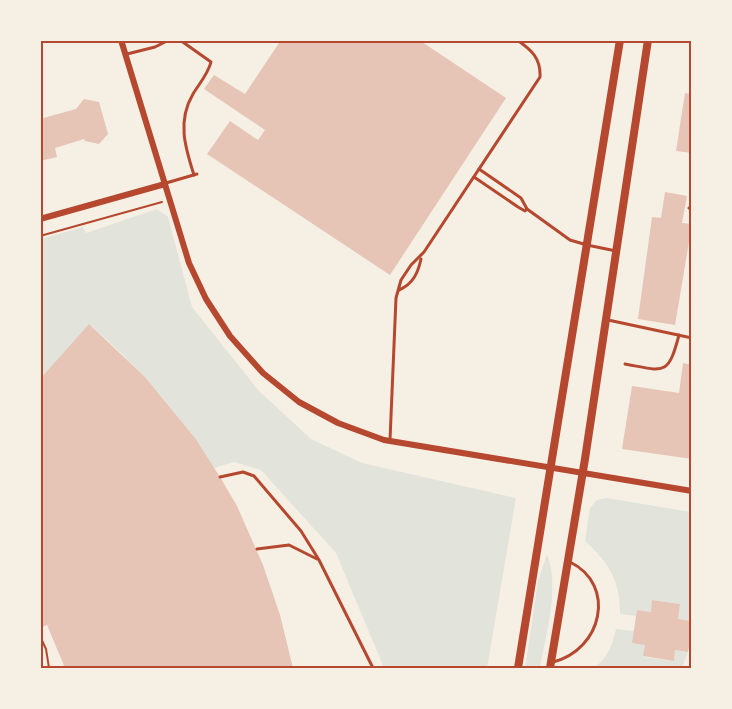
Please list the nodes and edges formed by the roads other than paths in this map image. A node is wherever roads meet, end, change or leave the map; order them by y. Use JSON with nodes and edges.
{"nodes":[{"id":1,"x":121,"y":40,"type":"edge"},
{"id":2,"x":169,"y":40,"type":"edge"},
{"id":3,"x":180,"y":40,"type":"edge"},
{"id":4,"x":517,"y":40,"type":"edge"},
{"id":5,"x":620,"y":40,"type":"edge"},
{"id":6,"x":648,"y":40,"type":"edge"},
{"id":7,"x":125,"y":55,"type":"junction"},
{"id":8,"x":479,"y":169,"type":"junction"},
{"id":9,"x":474,"y":177,"type":"junction"},
{"id":10,"x":165,"y":184,"type":"junction"},
{"id":11,"x":527,"y":209,"type":"junction"},
{"id":12,"x":40,"y":219,"type":"edge"},
{"id":13,"x":587,"y":245,"type":"junction"},
{"id":14,"x":617,"y":251,"type":"junction"},
{"id":15,"x":421,"y":257,"type":"junction"},
{"id":16,"x":398,"y":291,"type":"junction"},
{"id":17,"x":607,"y":320,"type":"junction"},
{"id":18,"x":679,"y":335,"type":"junction"},
{"id":19,"x":692,"y":338,"type":"edge"},
{"id":20,"x":625,"y":364,"type":"dead end"},
{"id":21,"x":390,"y":441,"type":"junction"},
{"id":22,"x":550,"y":467,"type":"junction"},
{"id":23,"x":583,"y":473,"type":"junction"},
{"id":24,"x":220,"y":477,"type":"dead end"},
{"id":25,"x":692,"y":491,"type":"edge"},
{"id":26,"x":257,"y":549,"type":"dead end"},
{"id":27,"x":319,"y":560,"type":"junction"},
{"id":28,"x":568,"y":561,"type":"junction"},
{"id":29,"x":551,"y":665,"type":"edge"},
{"id":30,"x":373,"y":669,"type":"edge"},
{"id":31,"x":518,"y":669,"type":"edge"}],
"edges":[{"from":1,"to":7,"type":"street"},
{"from":2,"to":7,"type":"lane"},
{"from":3,"to":10,"type":"lane"},
{"from":4,"to":8,"type":"lane"},
{"from":5,"to":13,"type":"main road"},
{"from":6,"to":14,"type":"main road"},
{"from":7,"to":10,"type":"street"},
{"from":8,"to":9,"type":"lane"},
{"from":8,"to":11,"type":"lane"},
{"from":9,"to":11,"type":"lane"},
{"from":9,"to":15,"type":"lane"},
{"from":10,"to":12,"type":"street"},
{"from":10,"to":21,"type":"street"},
{"from":11,"to":13,"type":"lane"},
{"from":13,"to":14,"type":"lane"},
{"from":13,"to":22,"type":"main road"},
{"from":14,"to":17,"type":"main road"},
{"from":15,"to":16,"type":"lane"},
{"from":15,"to":16,"type":"lane"},
{"from":16,"to":21,"type":"lane"},
{"from":17,"to":18,"type":"lane"},
{"from":17,"to":23,"type":"main road"},
{"from":18,"to":19,"type":"lane"},
{"from":18,"to":20,"type":"lane"},
{"from":21,"to":22,"type":"street"},
{"from":22,"to":23,"type":"street"},
{"from":22,"to":31,"type":"main road"},
{"from":23,"to":25,"type":"street"},
{"from":23,"to":28,"type":"main road"},
{"from":24,"to":27,"type":"lane"},
{"from":26,"to":27,"type":"lane"},
{"from":27,"to":30,"type":"lane"},
{"from":28,"to":29,"type":"main road"},
{"from":28,"to":29,"type":"lane"}]}
